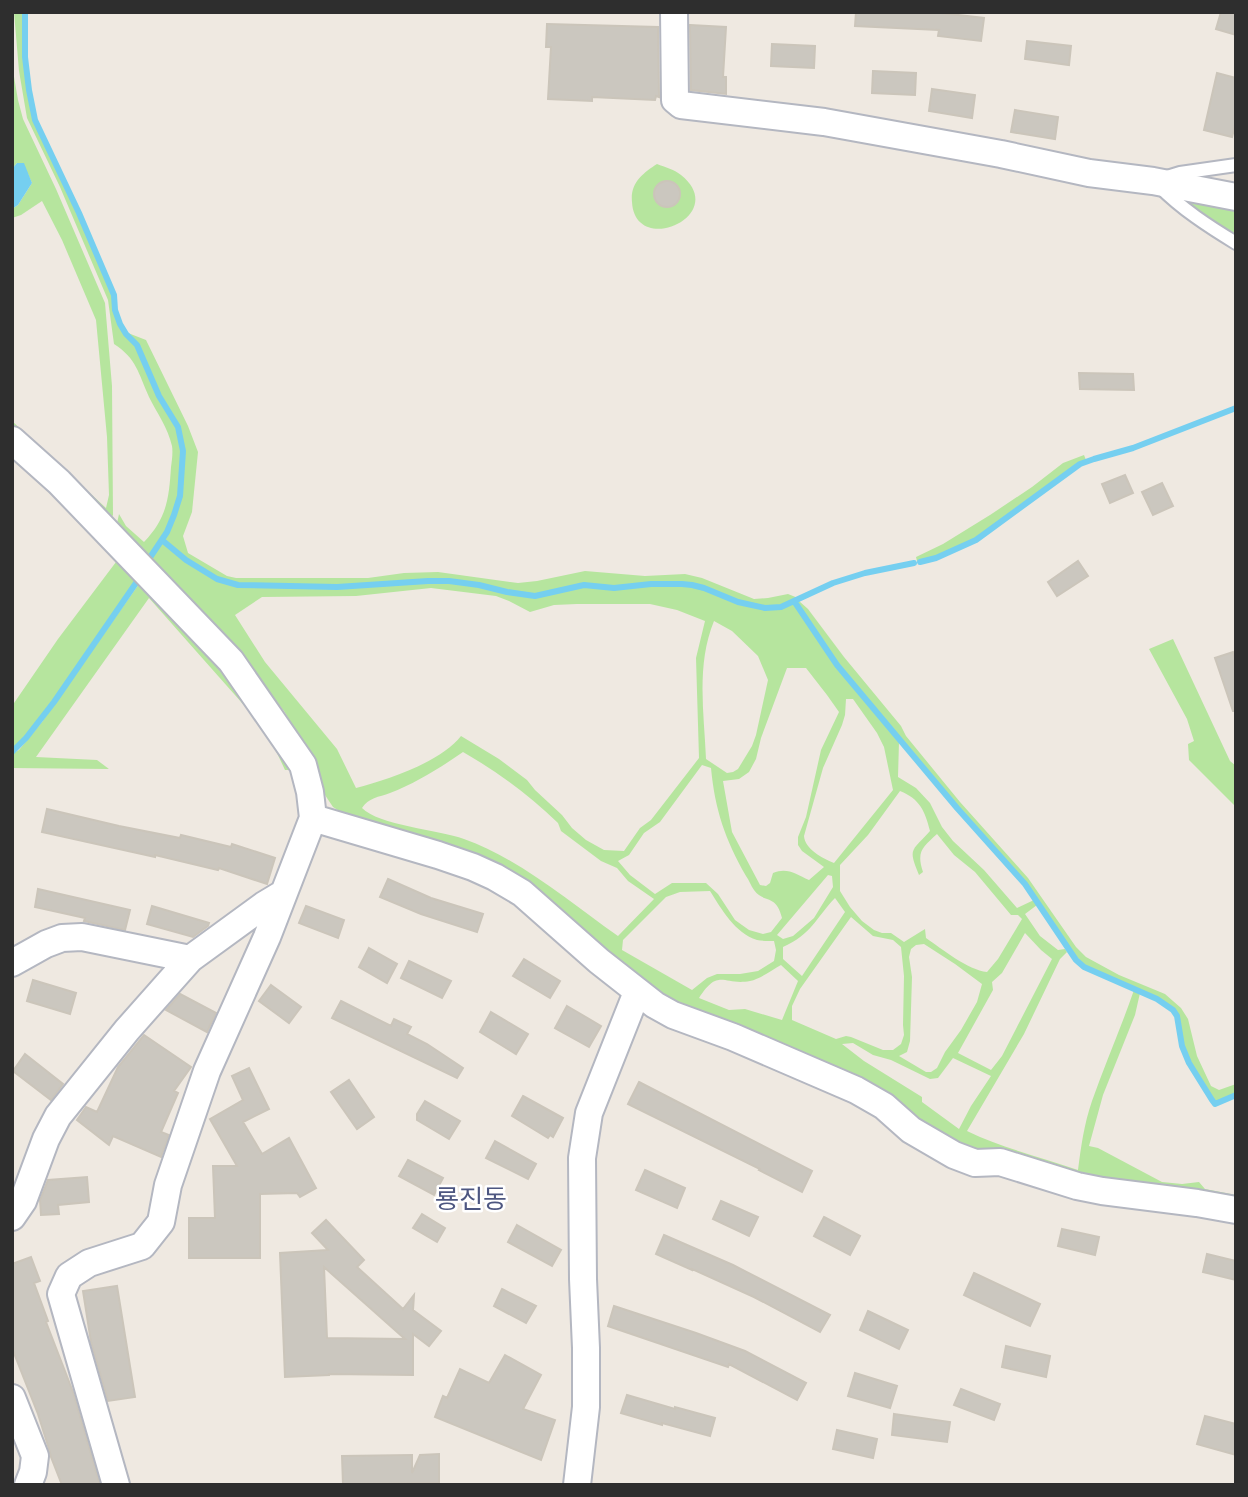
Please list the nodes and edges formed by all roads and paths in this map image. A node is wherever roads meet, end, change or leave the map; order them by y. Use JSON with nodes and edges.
{"nodes":[{"id":1,"x":674,"y":12,"type":"edge"},
{"id":2,"x":1236,"y":165,"type":"edge"},
{"id":3,"x":1153,"y":181,"type":"junction"},
{"id":4,"x":1236,"y":197,"type":"edge"},
{"id":5,"x":1236,"y":243,"type":"edge"},
{"id":6,"x":12,"y":439,"type":"edge"},
{"id":7,"x":313,"y":818,"type":"junction"},
{"id":8,"x":284,"y":893,"type":"junction"},
{"id":9,"x":190,"y":959,"type":"junction"},
{"id":10,"x":12,"y":962,"type":"edge"},
{"id":11,"x":637,"y":992,"type":"junction"},
{"id":12,"x":1236,"y":1210,"type":"edge"},
{"id":13,"x":12,"y":1217,"type":"edge"},
{"id":14,"x":12,"y":1398,"type":"edge"},
{"id":15,"x":27,"y":1485,"type":"edge"},
{"id":16,"x":117,"y":1485,"type":"edge"},
{"id":17,"x":577,"y":1485,"type":"edge"}],
"edges":[{"from":1,"to":3,"type":"street"},
{"from":2,"to":3,"type":"lane"},
{"from":3,"to":4,"type":"street"},
{"from":3,"to":5,"type":"lane"},
{"from":6,"to":7,"type":"street"},
{"from":7,"to":8,"type":"street"},
{"from":7,"to":11,"type":"street"},
{"from":8,"to":9,"type":"street"},
{"from":8,"to":16,"type":"street"},
{"from":9,"to":10,"type":"street"},
{"from":9,"to":13,"type":"street"},
{"from":11,"to":12,"type":"street"},
{"from":11,"to":17,"type":"street"},
{"from":14,"to":15,"type":"street"}]}
